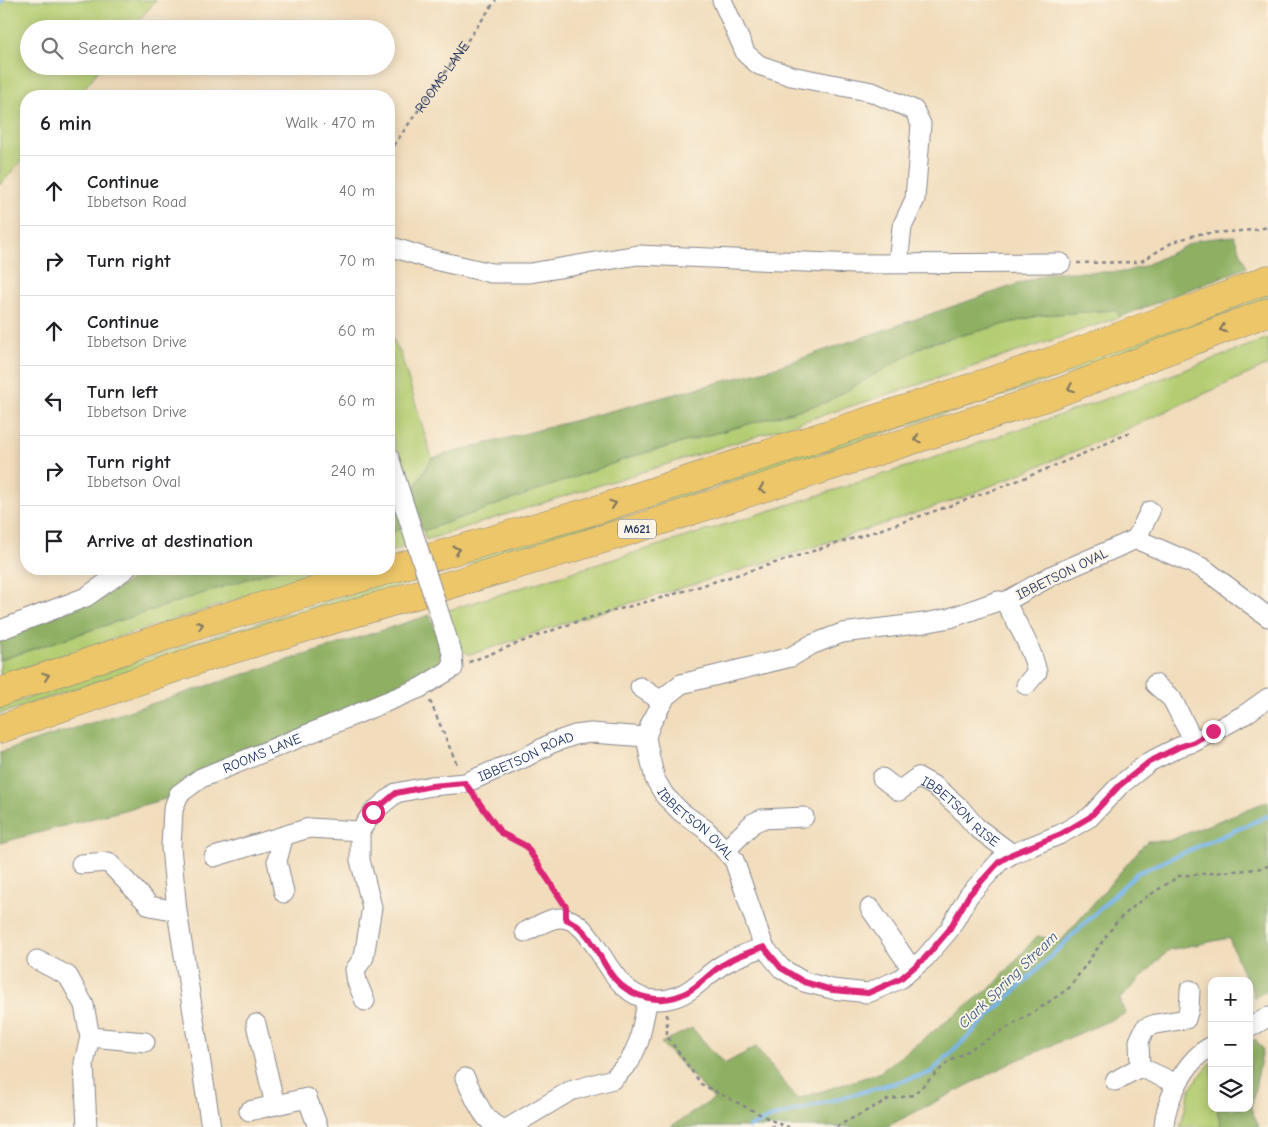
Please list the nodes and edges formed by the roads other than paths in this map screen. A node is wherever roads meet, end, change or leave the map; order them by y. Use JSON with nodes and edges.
{"nodes":[{"id":1,"x":722,"y":0,"type":"edge"},
{"id":2,"x":395,"y":248,"type":"edge"},
{"id":3,"x":898,"y":263,"type":"junction"},
{"id":4,"x":1061,"y":263,"type":"road end"},
{"id":5,"x":1268,"y":279,"type":"edge"},
{"id":6,"x":1268,"y":312,"type":"edge"},
{"id":7,"x":395,"y":476,"type":"edge"},
{"id":8,"x":1150,"y":511,"type":"dead end"},
{"id":9,"x":1136,"y":539,"type":"junction"},
{"id":10,"x":395,"y":568,"type":"edge"},
{"id":11,"x":117,"y":575,"type":"edge"},
{"id":12,"x":370,"y":575,"type":"edge"},
{"id":13,"x":1005,"y":602,"type":"junction"},
{"id":14,"x":1268,"y":617,"type":"edge"},
{"id":15,"x":0,"y":630,"type":"edge"},
{"id":16,"x":1155,"y":684,"type":"dead end"},
{"id":17,"x":1026,"y":685,"type":"dead end"},
{"id":18,"x":640,"y":687,"type":"dead end"},
{"id":19,"x":0,"y":692,"type":"edge"},
{"id":20,"x":1268,"y":698,"type":"edge"},
{"id":21,"x":663,"y":702,"type":"junction"},
{"id":22,"x":0,"y":729,"type":"edge"},
{"id":23,"x":646,"y":737,"type":"junction"},
{"id":24,"x":1194,"y":742,"type":"junction"},
{"id":25,"x":882,"y":778,"type":"dead end"},
{"id":26,"x":804,"y":817,"type":"dead end"},
{"id":27,"x":360,"y":831,"type":"junction"},
{"id":28,"x":283,"y":838,"type":"junction"},
{"id":29,"x":726,"y":850,"type":"junction"},
{"id":30,"x":1012,"y":854,"type":"junction"},
{"id":31,"x":214,"y":857,"type":"dead end"},
{"id":32,"x":81,"y":864,"type":"dead end"},
{"id":33,"x":284,"y":893,"type":"dead end"},
{"id":34,"x":870,"y":908,"type":"dead end"},
{"id":35,"x":177,"y":911,"type":"junction"},
{"id":36,"x":524,"y":932,"type":"dead end"},
{"id":37,"x":764,"y":947,"type":"junction"},
{"id":38,"x":37,"y":960,"type":"dead end"},
{"id":39,"x":912,"y":969,"type":"junction"},
{"id":40,"x":1190,"y":990,"type":"dead end"},
{"id":41,"x":648,"y":999,"type":"junction"},
{"id":42,"x":365,"y":1001,"type":"dead end"},
{"id":43,"x":1268,"y":1016,"type":"edge"},
{"id":44,"x":256,"y":1024,"type":"dead end"},
{"id":45,"x":1253,"y":1025,"type":"edge"},
{"id":46,"x":90,"y":1037,"type":"junction"},
{"id":47,"x":145,"y":1042,"type":"dead end"},
{"id":48,"x":1208,"y":1048,"type":"edge"},
{"id":49,"x":1140,"y":1066,"type":"junction"},
{"id":50,"x":465,"y":1078,"type":"dead end"},
{"id":51,"x":1115,"y":1081,"type":"dead end"},
{"id":52,"x":1177,"y":1084,"type":"junction"},
{"id":53,"x":275,"y":1105,"type":"junction"},
{"id":54,"x":250,"y":1111,"type":"dead end"},
{"id":55,"x":87,"y":1127,"type":"edge"},
{"id":56,"x":211,"y":1127,"type":"edge"},
{"id":57,"x":318,"y":1127,"type":"edge"},
{"id":58,"x":500,"y":1127,"type":"edge"},
{"id":59,"x":510,"y":1127,"type":"edge"},
{"id":60,"x":1164,"y":1127,"type":"edge"}],
"edges":[{"from":1,"to":3,"type":"street"},
{"from":2,"to":3,"type":"street"},
{"from":3,"to":4,"type":"street"},
{"from":10,"to":5,"type":"highway","number":"M621","one_way":true},
{"from":6,"to":22,"type":"highway","number":"M621","one_way":true},
{"from":7,"to":35,"type":"street","name":"ROOMS LANE","bridge":true},
{"from":8,"to":9,"type":"street"},
{"from":9,"to":13,"type":"street","name":"IBBETSON OVAL"},
{"from":9,"to":14,"type":"street"},
{"from":11,"to":15,"type":"street"},
{"from":19,"to":12,"type":"highway","number":"M621","one_way":true},
{"from":13,"to":17,"type":"street"},
{"from":13,"to":21,"type":"street","name":"IBBETSON OVAL"},
{"from":16,"to":24,"type":"street"},
{"from":18,"to":21,"type":"street"},
{"from":20,"to":24,"type":"street","name":"IBBETSON OVAL"},
{"from":21,"to":23,"type":"street","name":"IBBETSON OVAL"},
{"from":23,"to":27,"type":"street","name":"IBBETSON ROAD"},
{"from":23,"to":29,"type":"street","name":"IBBETSON OVAL"},
{"from":24,"to":30,"type":"street","name":"IBBETSON OVAL"},
{"from":25,"to":30,"type":"street","name":"IBBETSON RISE"},
{"from":26,"to":29,"type":"street"},
{"from":27,"to":28,"type":"street"},
{"from":27,"to":42,"type":"street"},
{"from":28,"to":31,"type":"street"},
{"from":28,"to":33,"type":"street"},
{"from":29,"to":37,"type":"street","name":"IBBETSON OVAL"},
{"from":30,"to":39,"type":"street","name":"IBBETSON OVAL"},
{"from":32,"to":35,"type":"street"},
{"from":34,"to":39,"type":"street"},
{"from":35,"to":56,"type":"street","name":"ROOMS LANE"},
{"from":36,"to":41,"type":"street"},
{"from":37,"to":39,"type":"street","name":"IBBETSON OVAL"},
{"from":37,"to":41,"type":"street"},
{"from":38,"to":46,"type":"street"},
{"from":40,"to":49,"type":"street"},
{"from":41,"to":59,"type":"street"},
{"from":43,"to":45,"type":"street"},
{"from":44,"to":53,"type":"street"},
{"from":46,"to":47,"type":"street"},
{"from":46,"to":55,"type":"street"},
{"from":48,"to":52,"type":"street"},
{"from":49,"to":51,"type":"street"},
{"from":49,"to":52,"type":"street"},
{"from":50,"to":58,"type":"street"},
{"from":52,"to":60,"type":"street"},
{"from":53,"to":54,"type":"street"},
{"from":53,"to":57,"type":"street"}]}
